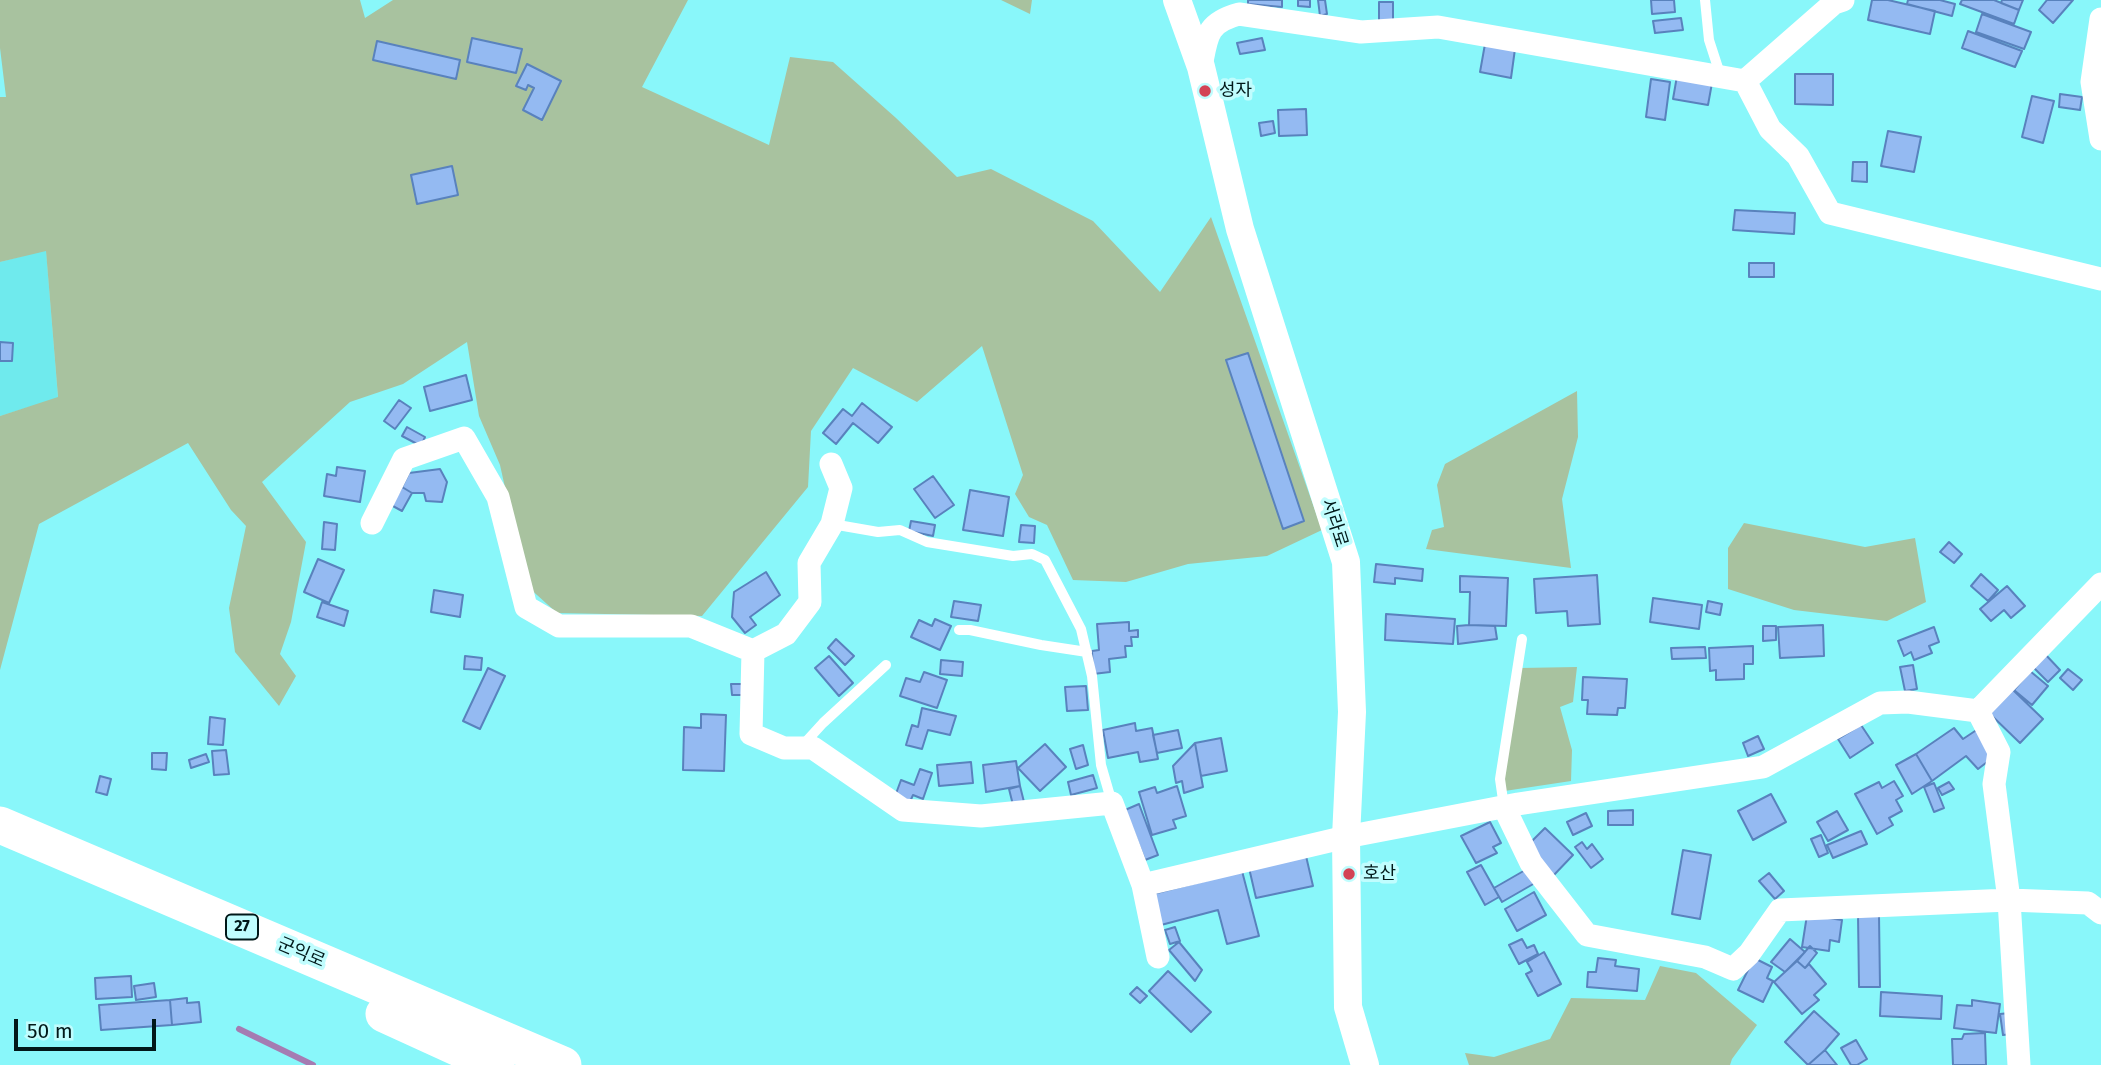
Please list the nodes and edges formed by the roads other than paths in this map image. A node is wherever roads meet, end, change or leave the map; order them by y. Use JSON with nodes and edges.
{"nodes":[{"id":1,"x":1177,"y":0,"type":"edge"},
{"id":2,"x":1704,"y":0,"type":"edge"},
{"id":3,"x":1843,"y":0,"type":"edge"},
{"id":4,"x":2101,"y":19,"type":"edge"},
{"id":5,"x":1201,"y":67,"type":"junction"},
{"id":6,"x":1721,"y":77,"type":"junction"},
{"id":7,"x":1745,"y":81,"type":"junction"},
{"id":8,"x":2101,"y":139,"type":"edge"},
{"id":9,"x":2101,"y":279,"type":"edge"},
{"id":10,"x":831,"y":464,"type":"dead end"},
{"id":11,"x":372,"y":523,"type":"dead end"},
{"id":12,"x":832,"y":524,"type":"junction"},
{"id":13,"x":2101,"y":584,"type":"edge"},
{"id":14,"x":959,"y":630,"type":"dead end"},
{"id":15,"x":1522,"y":639,"type":"dead end"},
{"id":16,"x":753,"y":651,"type":"junction"},
{"id":17,"x":1087,"y":652,"type":"junction"},
{"id":18,"x":886,"y":665,"type":"dead end"},
{"id":19,"x":1978,"y":711,"type":"junction"},
{"id":20,"x":800,"y":748,"type":"junction"},
{"id":21,"x":1112,"y":803,"type":"junction"},
{"id":22,"x":1504,"y":807,"type":"junction"},
{"id":23,"x":0,"y":825,"type":"edge"},
{"id":24,"x":1346,"y":837,"type":"junction"},
{"id":25,"x":0,"y":850,"type":"edge"},
{"id":26,"x":1143,"y":885,"type":"junction"},
{"id":27,"x":2009,"y":900,"type":"junction"},
{"id":28,"x":2101,"y":913,"type":"edge"},
{"id":29,"x":1158,"y":957,"type":"dead end"},
{"id":30,"x":496,"y":1065,"type":"edge"},
{"id":31,"x":563,"y":1065,"type":"edge"},
{"id":32,"x":1365,"y":1065,"type":"edge"},
{"id":33,"x":2019,"y":1065,"type":"edge"}],
"edges":[{"from":1,"to":5,"type":"street","name":"서라로"},
{"from":2,"to":6,"type":"lane"},
{"from":3,"to":7,"type":"street"},
{"from":4,"to":8,"type":"street"},
{"from":5,"to":6,"type":"street"},
{"from":5,"to":24,"type":"street","name":"서라로"},
{"from":6,"to":7,"type":"street"},
{"from":7,"to":9,"type":"street"},
{"from":10,"to":12,"type":"street"},
{"from":11,"to":16,"type":"street"},
{"from":12,"to":16,"type":"street"},
{"from":12,"to":17,"type":"lane"},
{"from":13,"to":19,"type":"street"},
{"from":14,"to":17,"type":"lane"},
{"from":15,"to":22,"type":"lane"},
{"from":16,"to":20,"type":"street"},
{"from":17,"to":21,"type":"lane"},
{"from":18,"to":20,"type":"lane"},
{"from":19,"to":22,"type":"street"},
{"from":19,"to":27,"type":"street"},
{"from":20,"to":21,"type":"street"},
{"from":21,"to":26,"type":"street"},
{"from":22,"to":24,"type":"street"},
{"from":22,"to":27,"type":"street"},
{"from":23,"to":31,"type":"highway","name":"군익로","number":"27"},
{"from":24,"to":26,"type":"street"},
{"from":24,"to":32,"type":"street","name":"서라로"},
{"from":25,"to":30,"type":"highway","name":"군익로"},
{"from":26,"to":29,"type":"street"},
{"from":27,"to":28,"type":"street"},
{"from":27,"to":33,"type":"street"}]}
